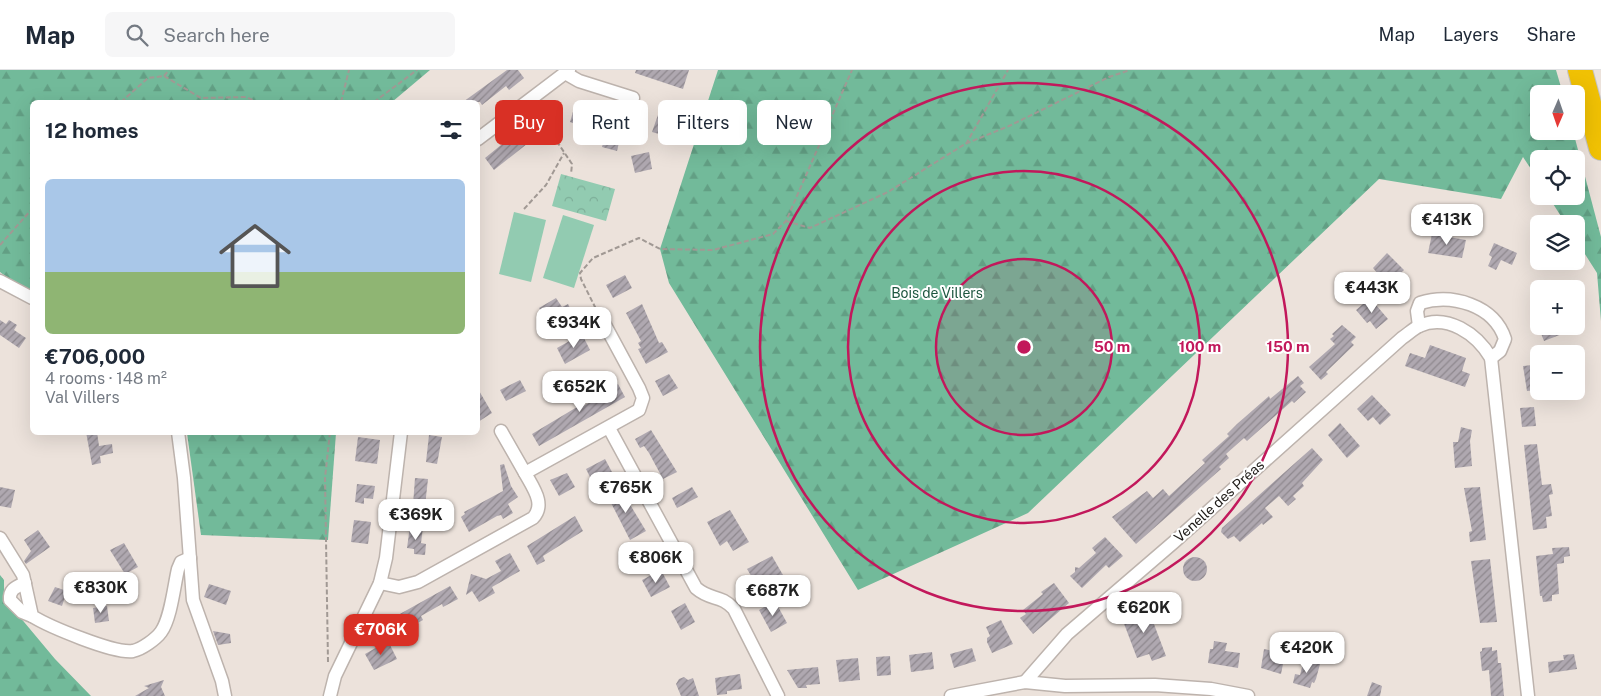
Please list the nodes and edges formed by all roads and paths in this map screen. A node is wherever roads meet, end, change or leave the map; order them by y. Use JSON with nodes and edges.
{"nodes":[{"id":1,"x":168,"y":70,"type":"edge"},
{"id":2,"x":349,"y":70,"type":"edge"},
{"id":3,"x":417,"y":70,"type":"edge"},
{"id":4,"x":852,"y":70,"type":"edge"},
{"id":5,"x":1008,"y":70,"type":"edge"},
{"id":6,"x":1130,"y":70,"type":"edge"},
{"id":7,"x":1580,"y":70,"type":"edge"},
{"id":8,"x":567,"y":72,"type":"edge"},
{"id":9,"x":164,"y":76,"type":"junction"},
{"id":10,"x":633,"y":98,"type":"dead end"},
{"id":11,"x":123,"y":100,"type":"edge"},
{"id":12,"x":253,"y":100,"type":"edge"},
{"id":13,"x":342,"y":100,"type":"edge"},
{"id":14,"x":377,"y":100,"type":"edge"},
{"id":15,"x":529,"y":100,"type":"edge"},
{"id":16,"x":495,"y":126,"type":"edge"},
{"id":17,"x":480,"y":137,"type":"edge"},
{"id":18,"x":966,"y":144,"type":"junction"},
{"id":19,"x":559,"y":145,"type":"edge"},
{"id":20,"x":1601,"y":148,"type":"edge"},
{"id":21,"x":564,"y":153,"type":"junction"},
{"id":22,"x":571,"y":174,"type":"dead end"},
{"id":23,"x":524,"y":209,"type":"dead end"},
{"id":24,"x":30,"y":211,"type":"edge"},
{"id":25,"x":786,"y":221,"type":"junction"},
{"id":26,"x":0,"y":245,"type":"edge"},
{"id":27,"x":0,"y":282,"type":"edge"},
{"id":28,"x":30,"y":297,"type":"edge"},
{"id":29,"x":605,"y":325,"type":"joint"},
{"id":30,"x":1419,"y":326,"type":"junction"},
{"id":31,"x":1491,"y":358,"type":"junction"},
{"id":32,"x":609,"y":428,"type":"junction"},
{"id":33,"x":502,"y":431,"type":"dead end"},
{"id":34,"x":178,"y":435,"type":"edge"},
{"id":35,"x":330,"y":435,"type":"edge"},
{"id":36,"x":400,"y":435,"type":"edge"},
{"id":37,"x":525,"y":473,"type":"junction"},
{"id":38,"x":0,"y":538,"type":"edge"},
{"id":39,"x":190,"y":558,"type":"junction"},
{"id":40,"x":25,"y":583,"type":"junction"},
{"id":41,"x":380,"y":583,"type":"junction"},
{"id":42,"x":32,"y":616,"type":"junction"},
{"id":43,"x":335,"y":676,"type":"junction"},
{"id":44,"x":1025,"y":682,"type":"junction"},
{"id":45,"x":226,"y":696,"type":"edge"},
{"id":46,"x":330,"y":696,"type":"edge"},
{"id":47,"x":778,"y":696,"type":"edge"},
{"id":48,"x":951,"y":696,"type":"edge"},
{"id":49,"x":1248,"y":696,"type":"edge"},
{"id":50,"x":1528,"y":696,"type":"edge"}],
"edges":[{"from":1,"to":9,"type":"path"},
{"from":2,"to":13,"type":"path"},
{"from":3,"to":14,"type":"path"},
{"from":4,"to":25,"type":"path"},
{"from":5,"to":18,"type":"path"},
{"from":6,"to":18,"type":"path"},
{"from":7,"to":20,"type":"highway"},
{"from":8,"to":10,"type":"street"},
{"from":8,"to":15,"type":"street"},
{"from":9,"to":11,"type":"path"},
{"from":9,"to":12,"type":"path"},
{"from":16,"to":17,"type":"street"},
{"from":18,"to":25,"type":"path"},
{"from":19,"to":21,"type":"path"},
{"from":21,"to":22,"type":"path"},
{"from":21,"to":23,"type":"path"},
{"from":24,"to":26,"type":"path"},
{"from":25,"to":29,"type":"path"},
{"from":27,"to":28,"type":"street"},
{"from":29,"to":32,"type":"street"},
{"from":30,"to":31,"type":"street"},
{"from":30,"to":31,"type":"street"},
{"from":30,"to":44,"type":"street","name":"Venelle des Préas"},
{"from":31,"to":50,"type":"street"},
{"from":32,"to":37,"type":"street"},
{"from":32,"to":47,"type":"street"},
{"from":33,"to":37,"type":"street"},
{"from":34,"to":39,"type":"street"},
{"from":35,"to":43,"type":"path"},
{"from":36,"to":41,"type":"street"},
{"from":37,"to":41,"type":"street"},
{"from":38,"to":40,"type":"street"},
{"from":39,"to":42,"type":"street"},
{"from":39,"to":45,"type":"street"},
{"from":40,"to":42,"type":"street"},
{"from":40,"to":42,"type":"street"},
{"from":41,"to":43,"type":"street"},
{"from":43,"to":46,"type":"street"},
{"from":44,"to":48,"type":"street"},
{"from":44,"to":49,"type":"street"}]}
